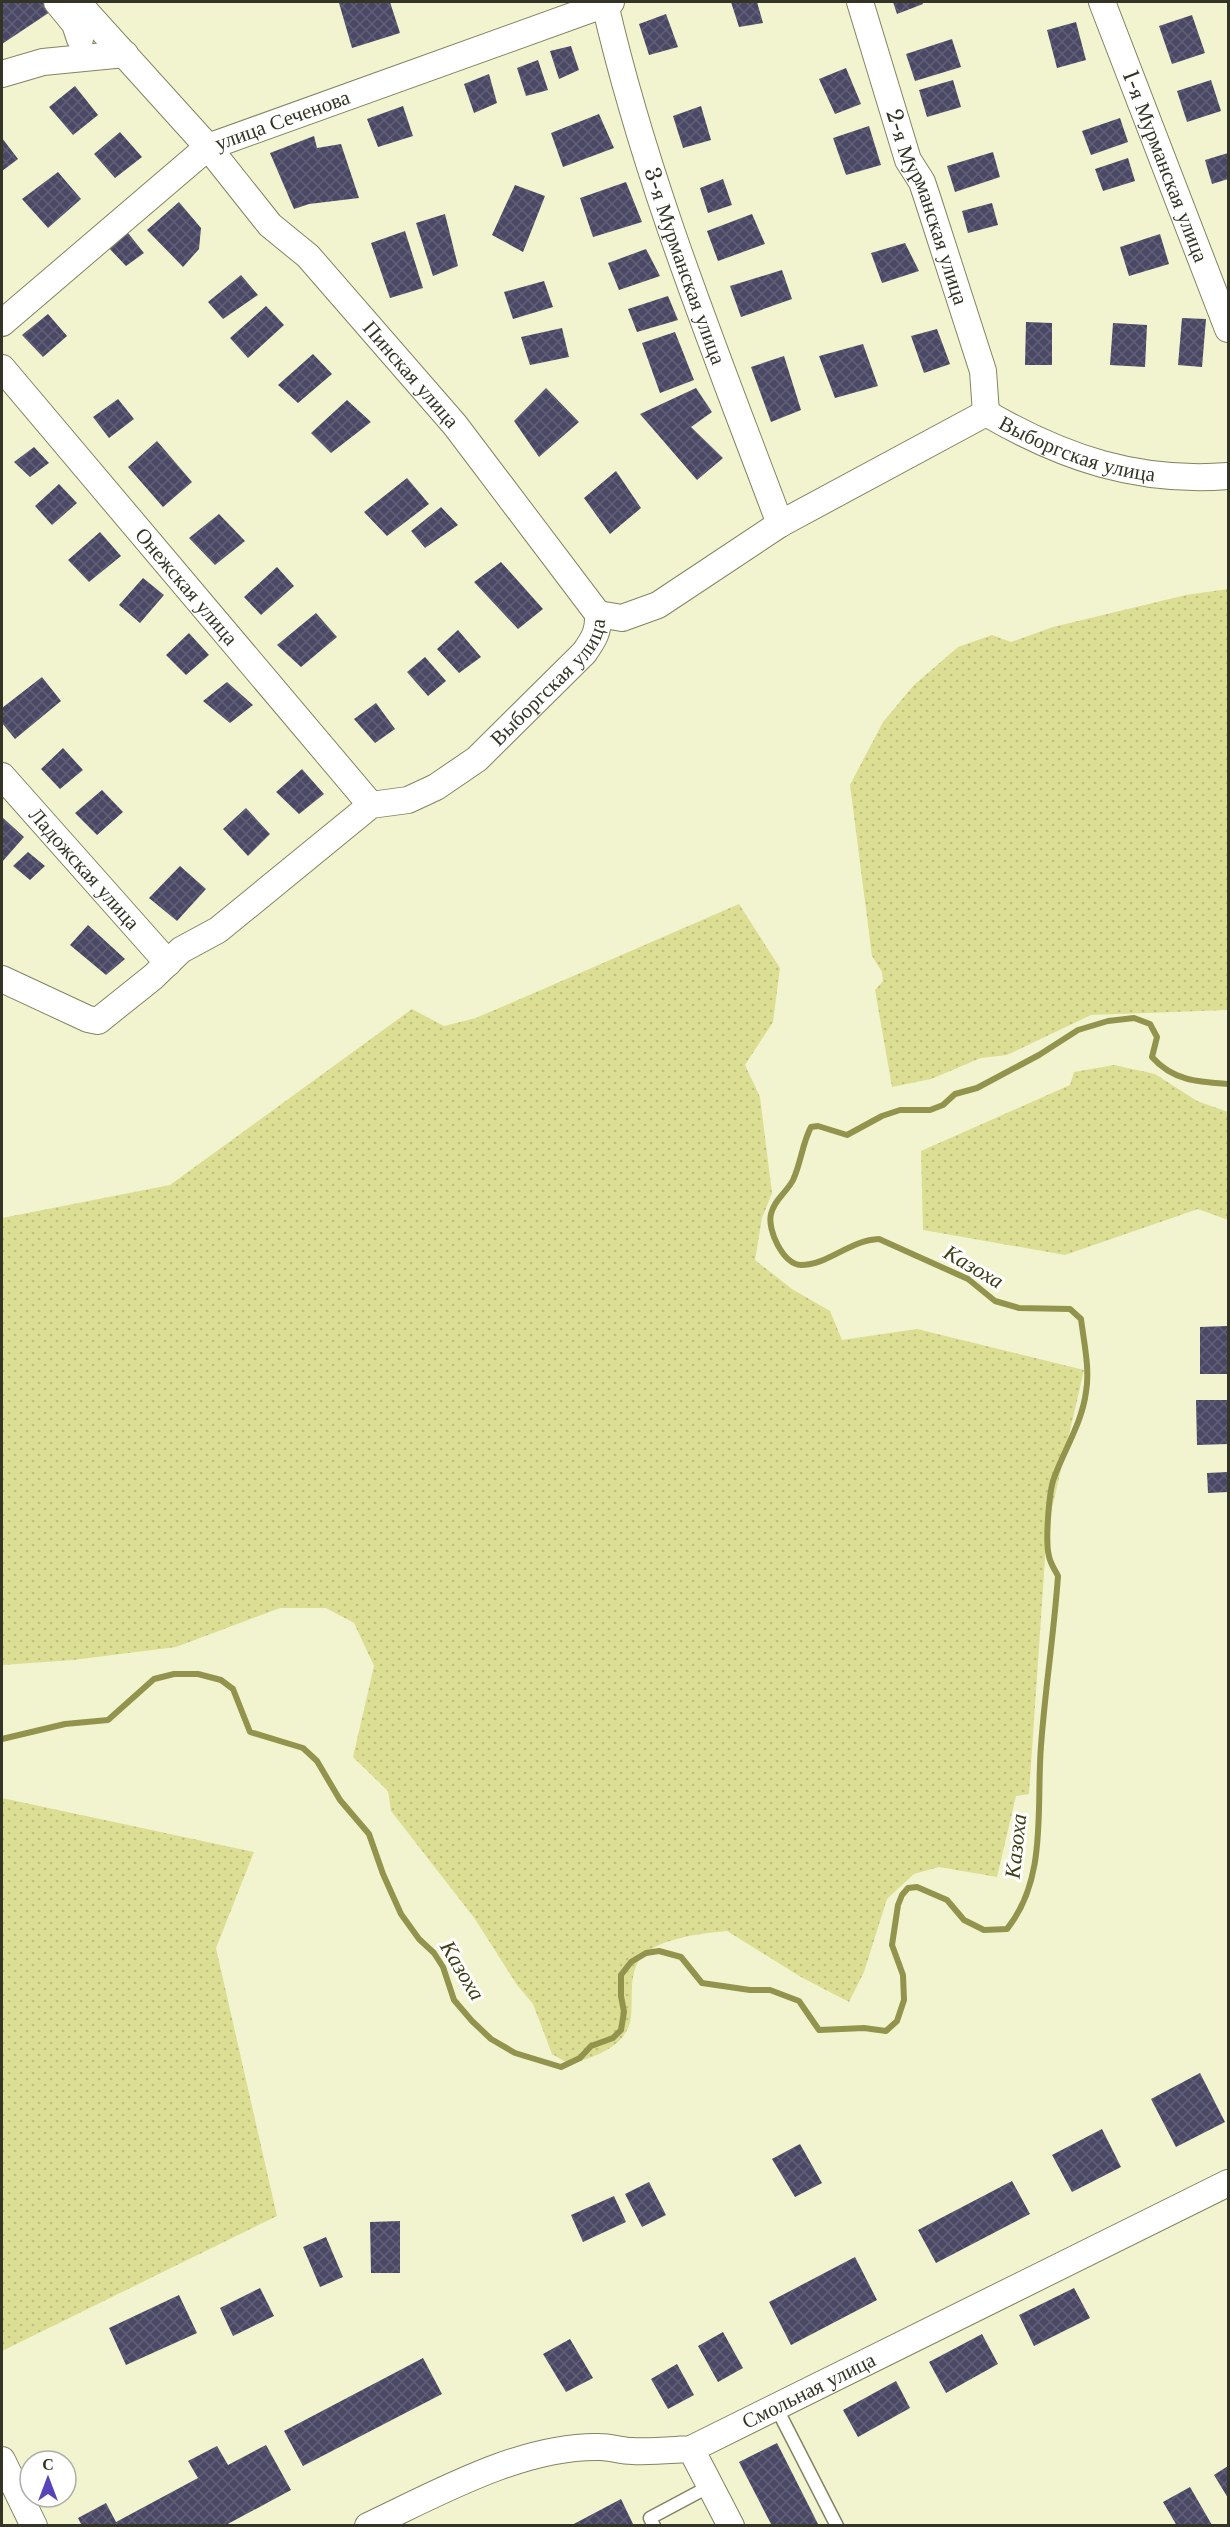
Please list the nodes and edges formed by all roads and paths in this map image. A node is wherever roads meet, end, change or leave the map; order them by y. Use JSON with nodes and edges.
{"nodes":[{"id":1,"x":57,"y":2,"type":"edge"},
{"id":2,"x":76,"y":2,"type":"edge"},
{"id":3,"x":860,"y":2,"type":"edge"},
{"id":4,"x":1102,"y":2,"type":"edge"},
{"id":5,"x":608,"y":3,"type":"edge"},
{"id":6,"x":81,"y":39,"type":"dead end"},
{"id":7,"x":124,"y":54,"type":"junction"},
{"id":8,"x":2,"y":74,"type":"edge"},
{"id":9,"x":208,"y":147,"type":"junction"},
{"id":10,"x":2,"y":323,"type":"edge"},
{"id":11,"x":1228,"y":328,"type":"edge"},
{"id":12,"x":2,"y":368,"type":"edge"},
{"id":13,"x":986,"y":413,"type":"junction"},
{"id":14,"x":1228,"y":476,"type":"edge"},
{"id":15,"x":780,"y":524,"type":"junction"},
{"id":16,"x":598,"y":614,"type":"junction"},
{"id":17,"x":2,"y":776,"type":"edge"},
{"id":18,"x":371,"y":805,"type":"junction"},
{"id":19,"x":168,"y":963,"type":"junction"},
{"id":20,"x":2,"y":979,"type":"edge"},
{"id":21,"x":1228,"y":2183,"type":"edge"},
{"id":22,"x":776,"y":2407,"type":"junction"},
{"id":23,"x":691,"y":2449,"type":"junction"},
{"id":24,"x":2,"y":2460,"type":"edge"},
{"id":25,"x":710,"y":2486,"type":"junction"},
{"id":26,"x":34,"y":2526,"type":"edge"},
{"id":27,"x":368,"y":2526,"type":"edge"},
{"id":28,"x":654,"y":2526,"type":"edge"},
{"id":29,"x":730,"y":2526,"type":"edge"},
{"id":30,"x":837,"y":2526,"type":"edge"}],
"edges":[{"from":1,"to":6,"type":"street"},
{"from":2,"to":7,"type":"street","name":"Пинская улица"},
{"from":3,"to":13,"type":"street","name":"2-я Мурманская улица"},
{"from":4,"to":11,"type":"street","name":"1-я Мурманская улица"},
{"from":5,"to":9,"type":"street","name":"улица Сеченова"},
{"from":5,"to":15,"type":"street","name":"3-я Мурманская улица"},
{"from":7,"to":8,"type":"street"},
{"from":7,"to":9,"type":"street","name":"Пинская улица"},
{"from":9,"to":10,"type":"street","name":"улица Сеченова"},
{"from":9,"to":16,"type":"street","name":"Пинская улица"},
{"from":12,"to":18,"type":"street","name":"Онежская улица"},
{"from":13,"to":14,"type":"street","name":"Выборгская улица"},
{"from":13,"to":15,"type":"street","name":"Выборгская улица"},
{"from":15,"to":16,"type":"street","name":"Выборгская улица"},
{"from":16,"to":18,"type":"street","name":"Выборгская улица"},
{"from":17,"to":19,"type":"street","name":"Ладожская улица"},
{"from":18,"to":19,"type":"street"},
{"from":19,"to":20,"type":"street"},
{"from":21,"to":22,"type":"street","name":"Смольная улица"},
{"from":22,"to":23,"type":"street","name":"Смольная улица"},
{"from":22,"to":30,"type":"lane"},
{"from":23,"to":25,"type":"street"},
{"from":23,"to":27,"type":"street","name":"Смольная улица"},
{"from":24,"to":26,"type":"street"},
{"from":25,"to":28,"type":"lane"},
{"from":25,"to":29,"type":"street"}]}
